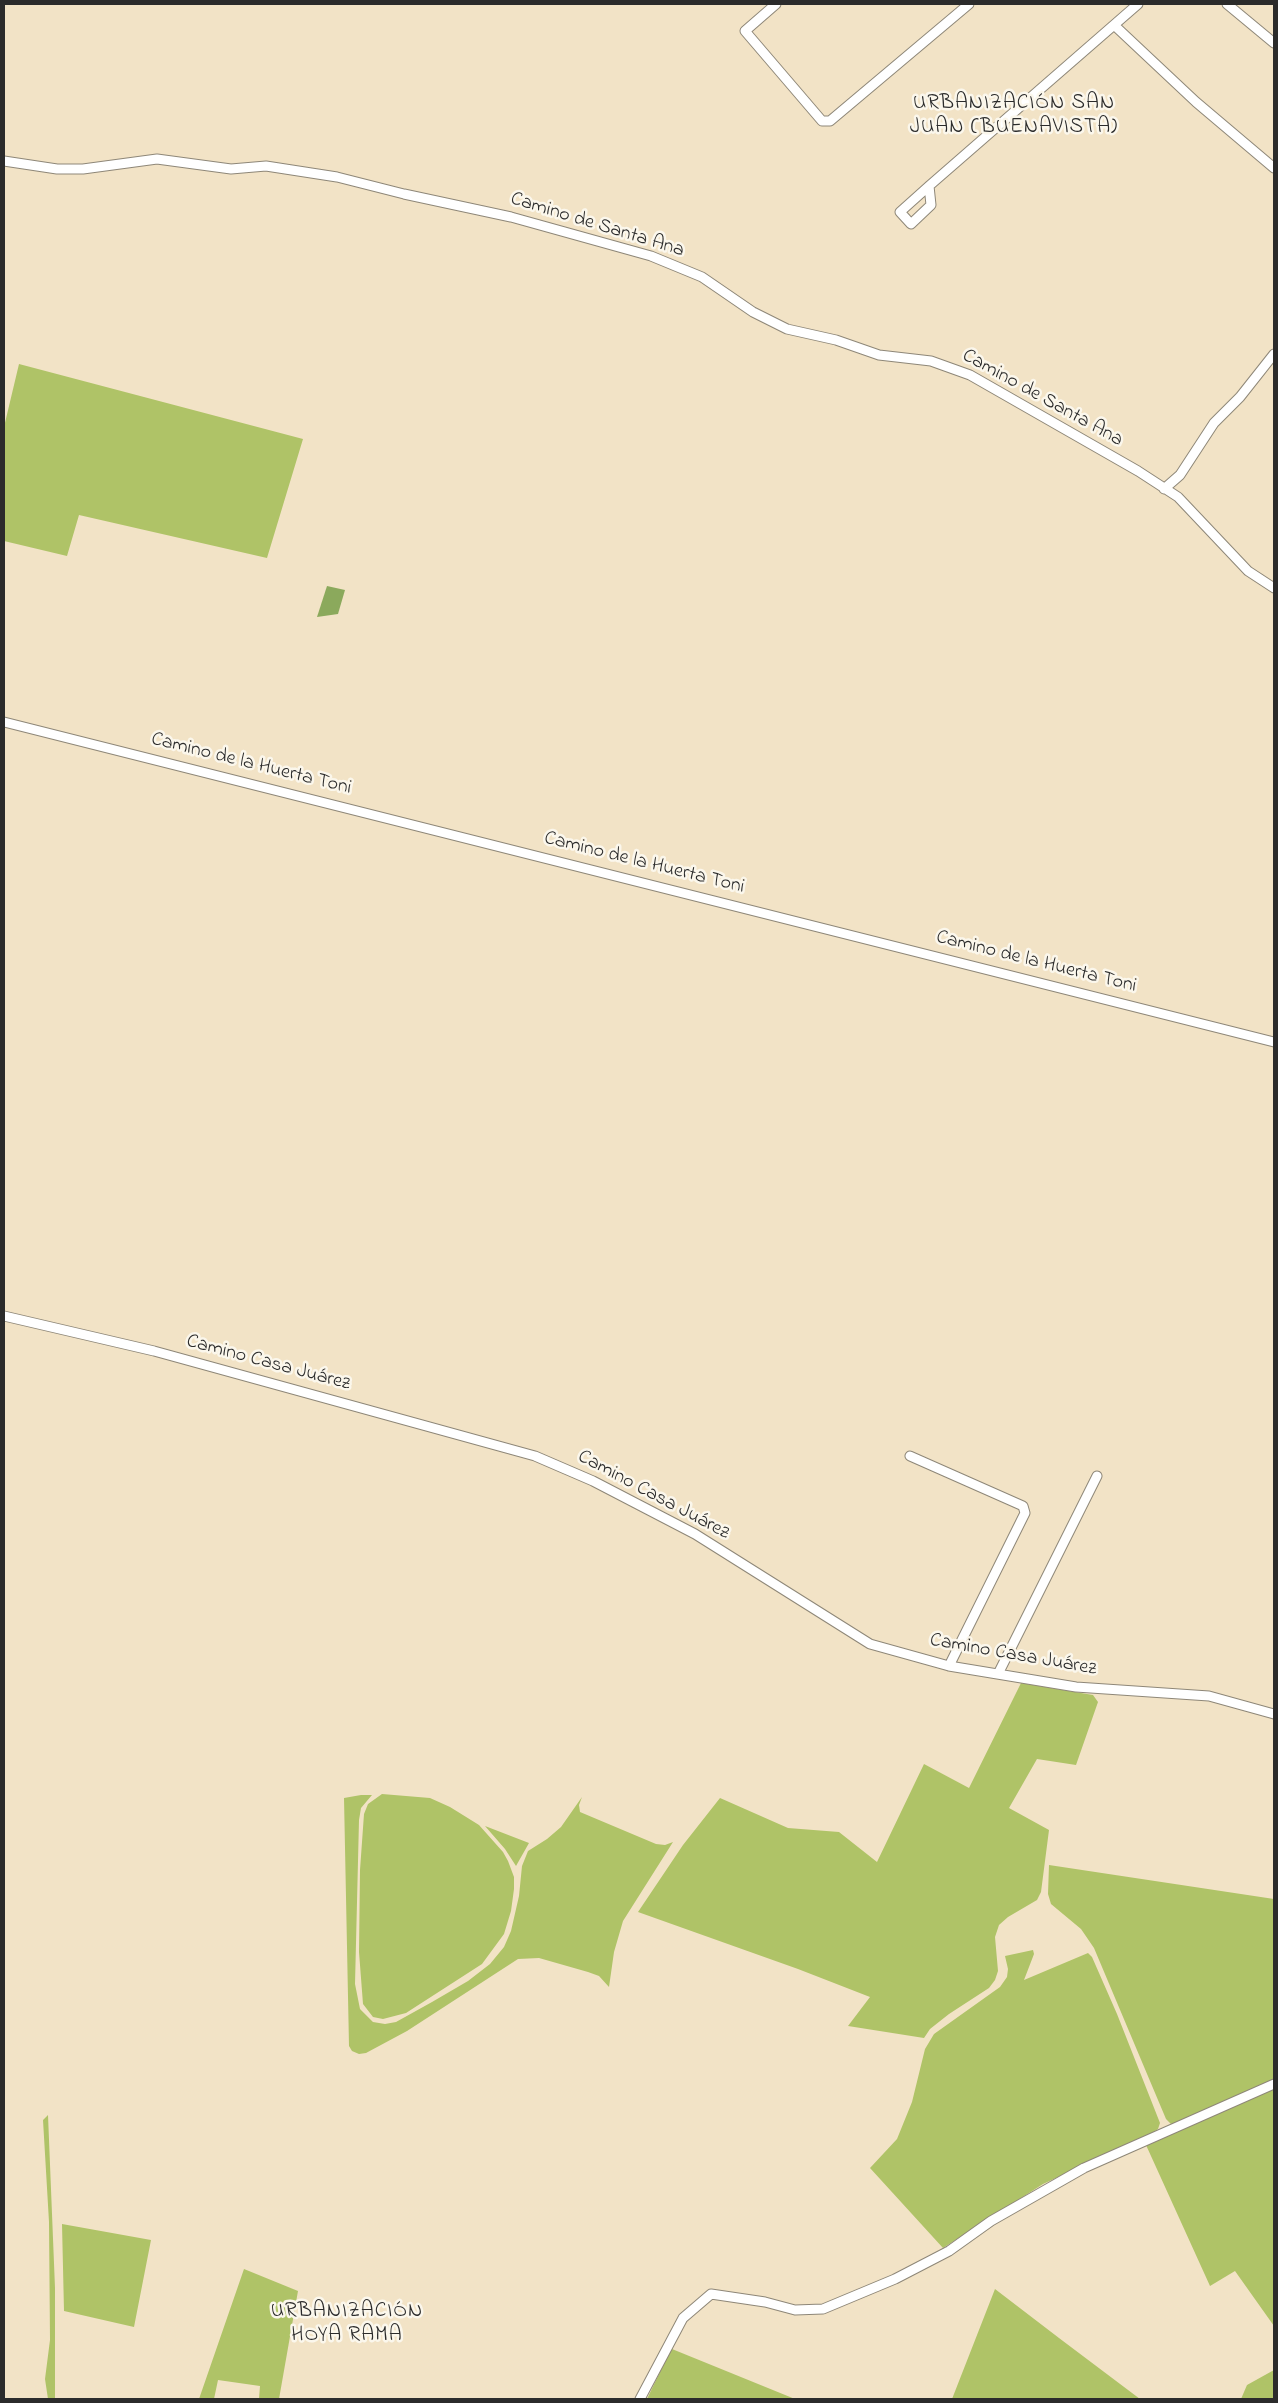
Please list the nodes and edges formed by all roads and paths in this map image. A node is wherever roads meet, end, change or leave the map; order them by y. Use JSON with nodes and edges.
{"nodes":[{"id":1,"x":776,"y":4,"type":"edge"},
{"id":2,"x":969,"y":4,"type":"edge"},
{"id":3,"x":1138,"y":4,"type":"edge"},
{"id":4,"x":1227,"y":4,"type":"edge"},
{"id":5,"x":1114,"y":25,"type":"junction"},
{"id":6,"x":1274,"y":43,"type":"edge"},
{"id":7,"x":4,"y":162,"type":"edge"},
{"id":8,"x":1274,"y":168,"type":"edge"},
{"id":9,"x":929,"y":186,"type":"dead end"},
{"id":10,"x":1274,"y":354,"type":"edge"},
{"id":11,"x":1164,"y":488,"type":"junction"},
{"id":12,"x":1274,"y":588,"type":"edge"},
{"id":13,"x":4,"y":722,"type":"edge"},
{"id":14,"x":1274,"y":1042,"type":"edge"},
{"id":15,"x":4,"y":1316,"type":"edge"},
{"id":16,"x":910,"y":1456,"type":"dead end"},
{"id":17,"x":1097,"y":1476,"type":"dead end"},
{"id":18,"x":949,"y":1666,"type":"junction"},
{"id":19,"x":998,"y":1674,"type":"junction"},
{"id":20,"x":1274,"y":1714,"type":"edge"},
{"id":21,"x":1274,"y":2084,"type":"edge"},
{"id":22,"x":640,"y":2399,"type":"edge"}],
"edges":[{"from":1,"to":2,"type":"street"},
{"from":3,"to":5,"type":"street"},
{"from":4,"to":6,"type":"street"},
{"from":5,"to":8,"type":"street"},
{"from":5,"to":9,"type":"street"},
{"from":7,"to":11,"type":"street","name":"Camino de Santa Ana"},
{"from":10,"to":11,"type":"street"},
{"from":11,"to":12,"type":"street","name":"Camino de Santa Ana"},
{"from":13,"to":14,"type":"street","name":"Camino de la Huerta Toni"},
{"from":15,"to":18,"type":"street","name":"Camino Casa Juárez"},
{"from":16,"to":18,"type":"street"},
{"from":17,"to":19,"type":"street"},
{"from":18,"to":19,"type":"street","name":"Camino Casa Juárez"},
{"from":19,"to":20,"type":"street","name":"Camino Casa Juárez"},
{"from":21,"to":22,"type":"street"}]}
